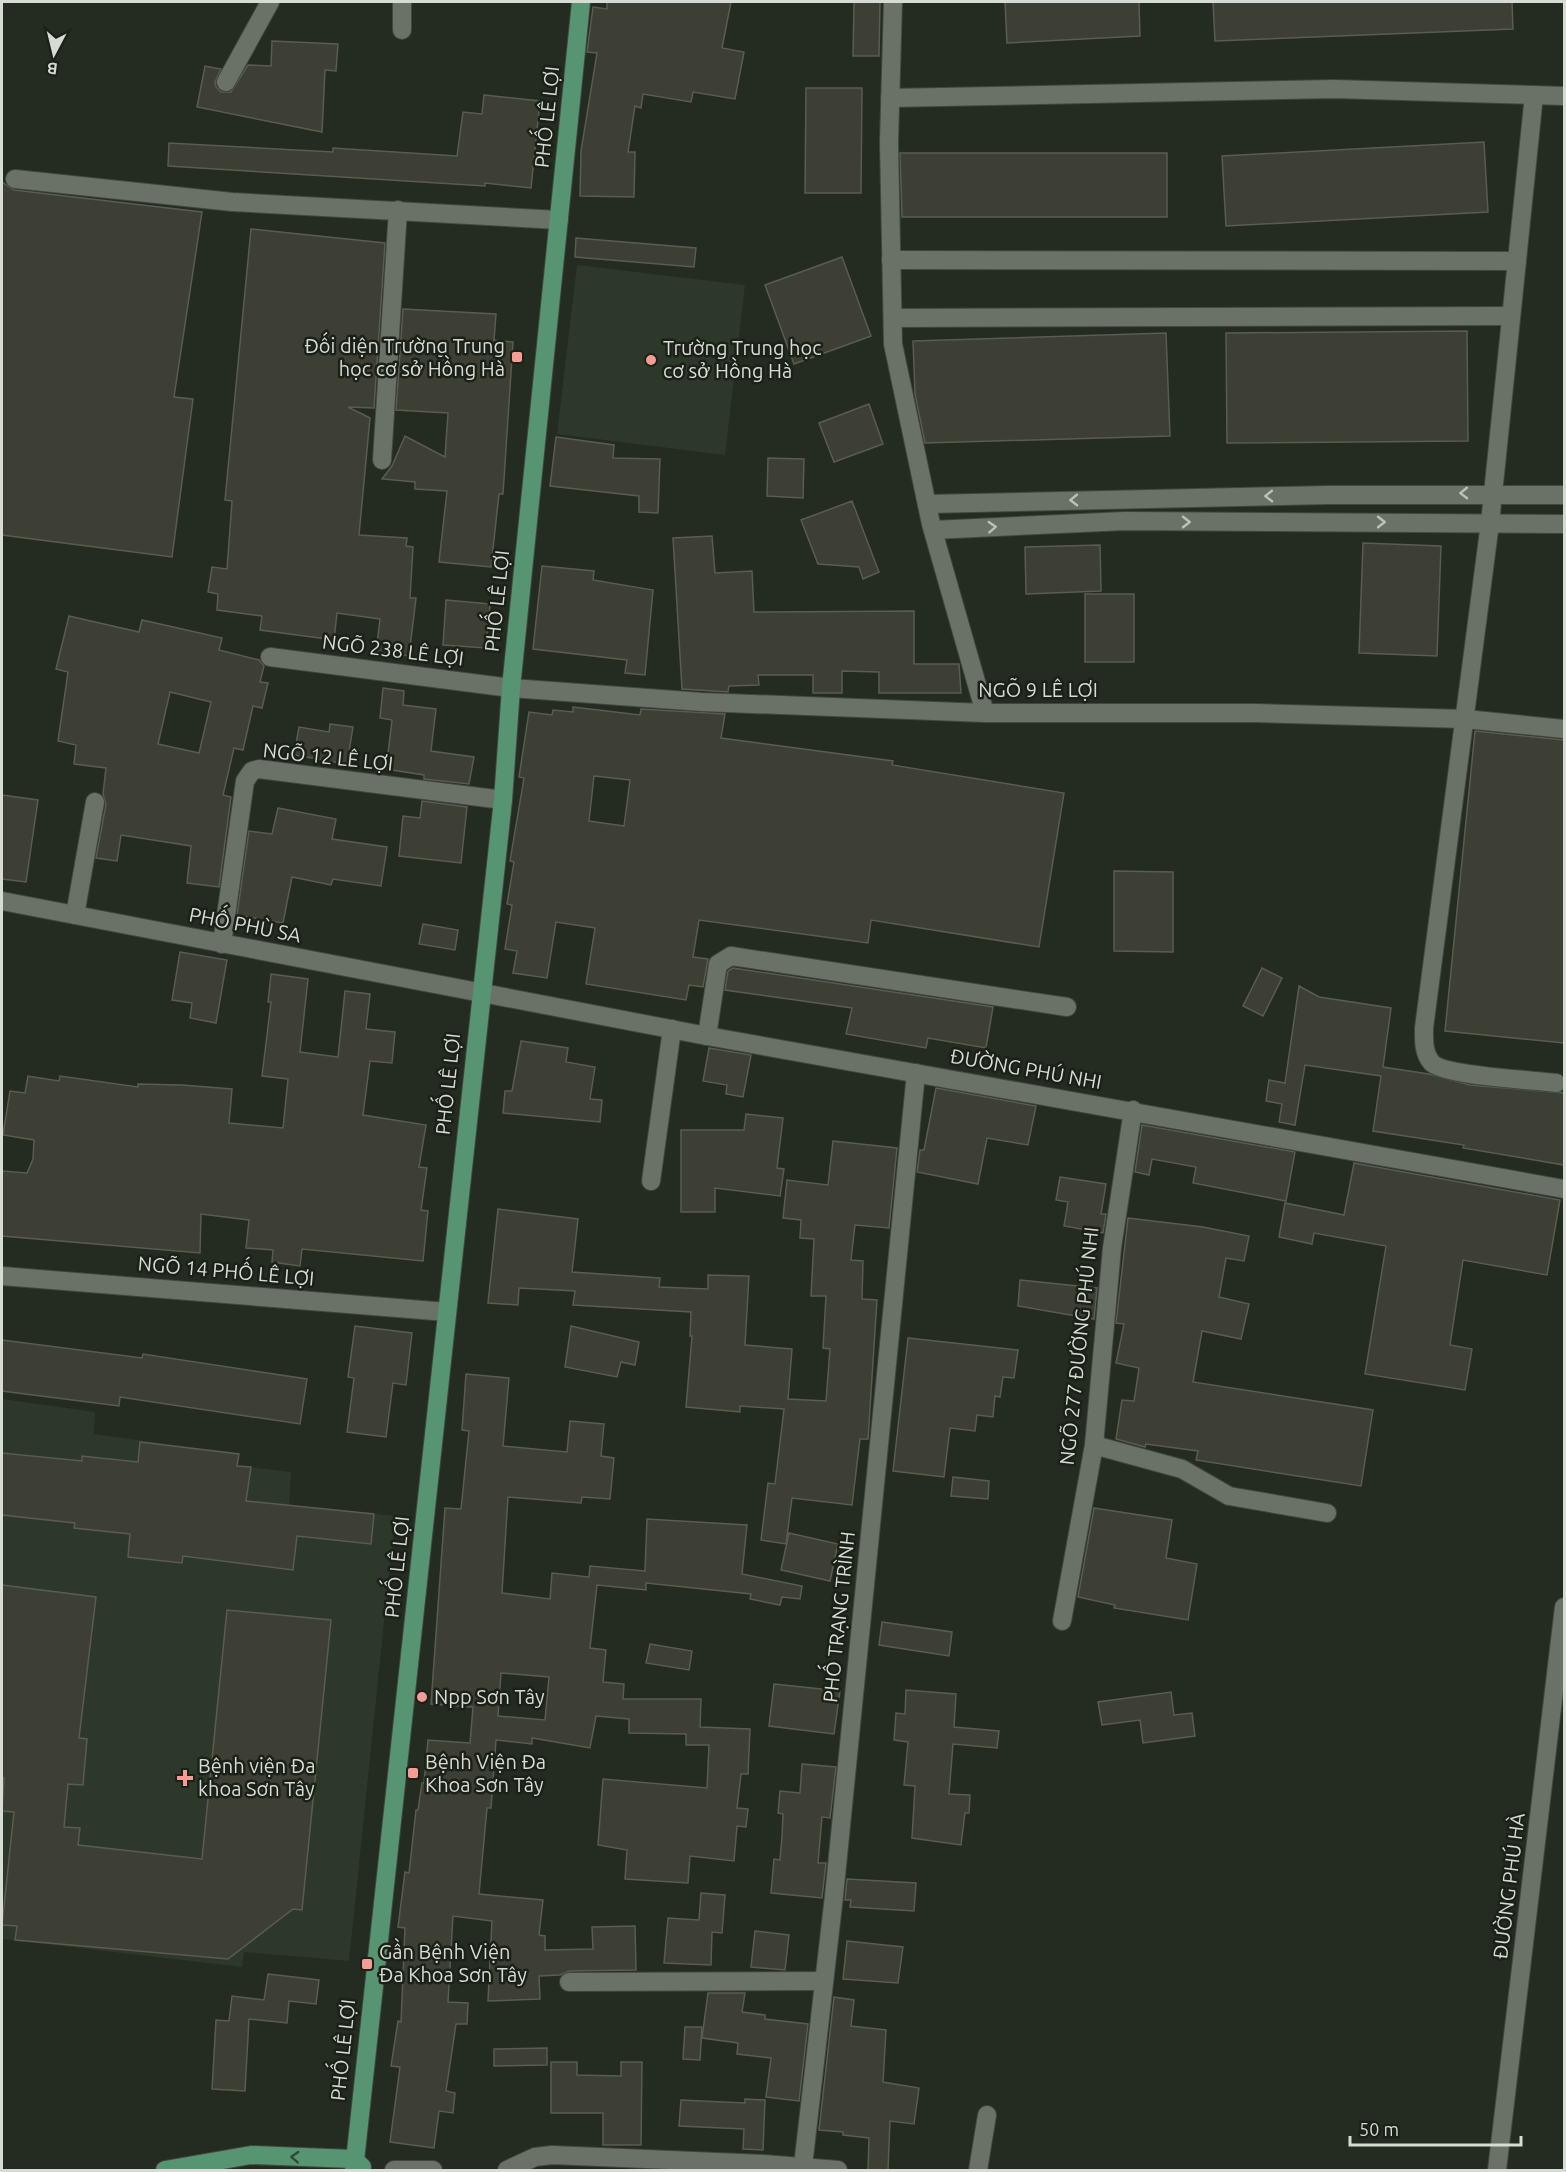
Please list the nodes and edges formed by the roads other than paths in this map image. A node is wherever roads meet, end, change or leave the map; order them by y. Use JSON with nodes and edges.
{"nodes":[{"id":1,"x":270,"y":2,"type":"edge"},
{"id":2,"x":402,"y":2,"type":"edge"},
{"id":3,"x":581,"y":2,"type":"edge"},
{"id":4,"x":893,"y":2,"type":"edge"},
{"id":5,"x":402,"y":30,"type":"dead end"},
{"id":6,"x":226,"y":81,"type":"dead end"},
{"id":7,"x":1534,"y":95,"type":"junction"},
{"id":8,"x":1564,"y":96,"type":"edge"},
{"id":9,"x":890,"y":98,"type":"junction"},
{"id":10,"x":15,"y":178,"type":"dead end"},
{"id":11,"x":398,"y":210,"type":"junction"},
{"id":12,"x":559,"y":220,"type":"junction"},
{"id":13,"x":891,"y":260,"type":"junction"},
{"id":14,"x":1517,"y":261,"type":"junction"},
{"id":15,"x":1511,"y":316,"type":"junction"},
{"id":16,"x":892,"y":318,"type":"junction"},
{"id":17,"x":382,"y":460,"type":"dead end"},
{"id":18,"x":1492,"y":493,"type":"junction"},
{"id":19,"x":1564,"y":495,"type":"edge"},
{"id":20,"x":927,"y":504,"type":"junction"},
{"id":21,"x":1490,"y":523,"type":"junction"},
{"id":22,"x":1564,"y":524,"type":"edge"},
{"id":23,"x":933,"y":530,"type":"junction"},
{"id":24,"x":270,"y":657,"type":"dead end"},
{"id":25,"x":511,"y":688,"type":"junction"},
{"id":26,"x":985,"y":713,"type":"junction"},
{"id":27,"x":1465,"y":718,"type":"junction"},
{"id":28,"x":1564,"y":729,"type":"edge"},
{"id":29,"x":503,"y":800,"type":"junction"},
{"id":30,"x":95,"y":802,"type":"dead end"},
{"id":31,"x":2,"y":901,"type":"edge"},
{"id":32,"x":75,"y":915,"type":"junction"},
{"id":33,"x":222,"y":944,"type":"junction"},
{"id":34,"x":481,"y":991,"type":"junction"},
{"id":35,"x":1066,"y":1007,"type":"dead end"},
{"id":36,"x":672,"y":1029,"type":"junction"},
{"id":37,"x":707,"y":1036,"type":"junction"},
{"id":38,"x":916,"y":1073,"type":"junction"},
{"id":39,"x":1556,"y":1083,"type":"dead end"},
{"id":40,"x":1133,"y":1110,"type":"junction"},
{"id":41,"x":651,"y":1181,"type":"dead end"},
{"id":42,"x":1564,"y":1190,"type":"edge"},
{"id":43,"x":2,"y":1276,"type":"edge"},
{"id":44,"x":447,"y":1312,"type":"junction"},
{"id":45,"x":1094,"y":1445,"type":"junction"},
{"id":46,"x":1327,"y":1513,"type":"dead end"},
{"id":47,"x":1564,"y":1607,"type":"edge"},
{"id":48,"x":1062,"y":1621,"type":"dead end"},
{"id":49,"x":823,"y":1981,"type":"junction"},
{"id":50,"x":569,"y":1982,"type":"dead end"},
{"id":51,"x":987,"y":2115,"type":"dead end"},
{"id":52,"x":803,"y":2166,"type":"junction"},
{"id":53,"x":357,"y":2167,"type":"edge"},
{"id":54,"x":165,"y":2170,"type":"edge"},
{"id":55,"x":394,"y":2170,"type":"edge"},
{"id":56,"x":434,"y":2170,"type":"edge"},
{"id":57,"x":507,"y":2170,"type":"edge"},
{"id":58,"x":838,"y":2170,"type":"edge"},
{"id":59,"x":978,"y":2170,"type":"edge"},
{"id":60,"x":1497,"y":2170,"type":"edge"}],
"edges":[{"from":1,"to":6,"type":"street"},
{"from":2,"to":5,"type":"street"},
{"from":3,"to":12,"type":"main road","name":"PHỐ LÊ LỢI"},
{"from":4,"to":9,"type":"street"},
{"from":7,"to":8,"type":"street"},
{"from":7,"to":9,"type":"street"},
{"from":7,"to":14,"type":"street"},
{"from":9,"to":13,"type":"street"},
{"from":10,"to":11,"type":"street"},
{"from":11,"to":12,"type":"street"},
{"from":11,"to":17,"type":"street"},
{"from":12,"to":25,"type":"main road","name":"PHỐ LÊ LỢI"},
{"from":13,"to":14,"type":"street"},
{"from":13,"to":16,"type":"street"},
{"from":14,"to":15,"type":"street"},
{"from":15,"to":16,"type":"street"},
{"from":15,"to":18,"type":"street"},
{"from":16,"to":20,"type":"street"},
{"from":18,"to":19,"type":"street"},
{"from":18,"to":20,"type":"street","one_way":true},
{"from":18,"to":21,"type":"street"},
{"from":20,"to":23,"type":"street"},
{"from":21,"to":22,"type":"street"},
{"from":23,"to":21,"type":"street","one_way":true},
{"from":21,"to":27,"type":"street"},
{"from":23,"to":26,"type":"street"},
{"from":24,"to":25,"type":"street","name":"NGÕ 238 LÊ LỢI"},
{"from":25,"to":26,"type":"street","name":"NGÕ 9 LÊ LỢI"},
{"from":25,"to":29,"type":"main road","name":"PHỐ LÊ LỢI"},
{"from":26,"to":27,"type":"street","name":"NGÕ 9 LÊ LỢI"},
{"from":27,"to":28,"type":"street","name":"NGÕ 9 LÊ LỢI"},
{"from":27,"to":39,"type":"street"},
{"from":29,"to":33,"type":"street","name":"NGÕ 12 LÊ LỢI"},
{"from":29,"to":34,"type":"main road","name":"PHỐ LÊ LỢI"},
{"from":30,"to":32,"type":"street"},
{"from":31,"to":32,"type":"street","name":"PHỐ PHÙ SA"},
{"from":32,"to":33,"type":"street","name":"PHỐ PHÙ SA"},
{"from":33,"to":34,"type":"street","name":"PHỐ PHÙ SA"},
{"from":34,"to":36,"type":"street","name":"ĐƯỜNG PHÚ NHI"},
{"from":34,"to":44,"type":"main road","name":"PHỐ LÊ LỢI"},
{"from":35,"to":37,"type":"street"},
{"from":36,"to":37,"type":"street","name":"ĐƯỜNG PHÚ NHI"},
{"from":36,"to":41,"type":"street"},
{"from":37,"to":38,"type":"street","name":"ĐƯỜNG PHÚ NHI"},
{"from":38,"to":40,"type":"street","name":"ĐƯỜNG PHÚ NHI"},
{"from":38,"to":49,"type":"street","name":"PHỐ TRẠNG TRÌNH"},
{"from":40,"to":42,"type":"street","name":"ĐƯỜNG PHÚ NHI"},
{"from":40,"to":45,"type":"street","name":"NGÕ 277 ĐƯỜNG PHÚ NHI"},
{"from":43,"to":44,"type":"street","name":"NGÕ 14 PHỐ LÊ LỢI"},
{"from":44,"to":53,"type":"main road","name":"PHỐ LÊ LỢI"},
{"from":45,"to":46,"type":"street"},
{"from":45,"to":48,"type":"street","name":"NGÕ 277 ĐƯỜNG PHÚ NHI"},
{"from":47,"to":60,"type":"street","name":"ĐƯỜNG PHÚ HÀ"},
{"from":49,"to":50,"type":"street"},
{"from":49,"to":52,"type":"street","name":"PHỐ TRẠNG TRÌNH"},
{"from":51,"to":59,"type":"street"},
{"from":52,"to":57,"type":"street"},
{"from":52,"to":58,"type":"street"},
{"from":53,"to":54,"type":"main road","one_way":true},
{"from":55,"to":56,"type":"street"}]}
